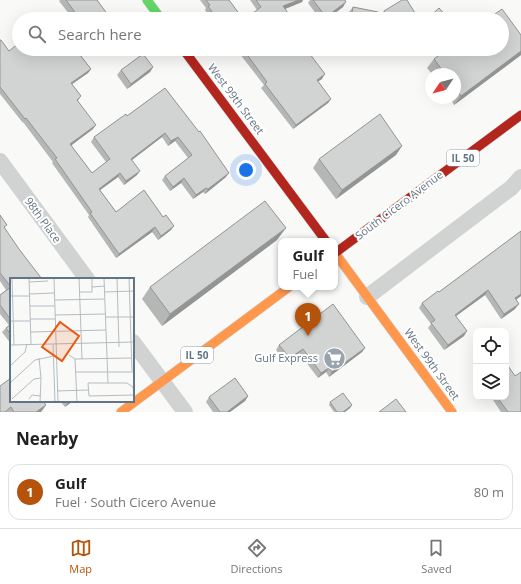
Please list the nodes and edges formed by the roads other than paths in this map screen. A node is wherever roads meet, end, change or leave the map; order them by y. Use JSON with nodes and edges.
{"nodes":[{"id":1,"x":147,"y":0,"type":"edge"},
{"id":2,"x":156,"y":12,"type":"edge"},
{"id":3,"x":188,"y":56,"type":"edge"},
{"id":4,"x":521,"y":115,"type":"edge"},
{"id":5,"x":0,"y":160,"type":"edge"},
{"id":6,"x":521,"y":176,"type":"edge"},
{"id":7,"x":324,"y":238,"type":"edge"},
{"id":8,"x":338,"y":251,"type":"edge"},
{"id":9,"x":338,"y":257,"type":"edge"},
{"id":10,"x":86,"y":278,"type":"edge"},
{"id":11,"x":285,"y":290,"type":"edge"},
{"id":12,"x":367,"y":297,"type":"junction"},
{"id":13,"x":134,"y":343,"type":"edge"},
{"id":14,"x":162,"y":382,"type":"junction"},
{"id":15,"x":121,"y":412,"type":"edge"},
{"id":16,"x":184,"y":412,"type":"edge"},
{"id":17,"x":452,"y":412,"type":"edge"}],
"edges":[{"from":1,"to":2,"type":"street"},
{"from":3,"to":7,"type":"street","name":"West 99th Street"},
{"from":4,"to":8,"type":"street","name":"South Cicero Avenue","number":"IL 50"},
{"from":5,"to":10,"type":"street","name":"98th Place"},
{"from":6,"to":12,"type":"street"},
{"from":9,"to":12,"type":"street","name":"West 99th Street"},
{"from":11,"to":14,"type":"street","number":"IL 50"},
{"from":12,"to":17,"type":"street","name":"West 99th Street"},
{"from":13,"to":14,"type":"street"},
{"from":14,"to":15,"type":"street","number":"IL 50"},
{"from":14,"to":16,"type":"street"}]}
